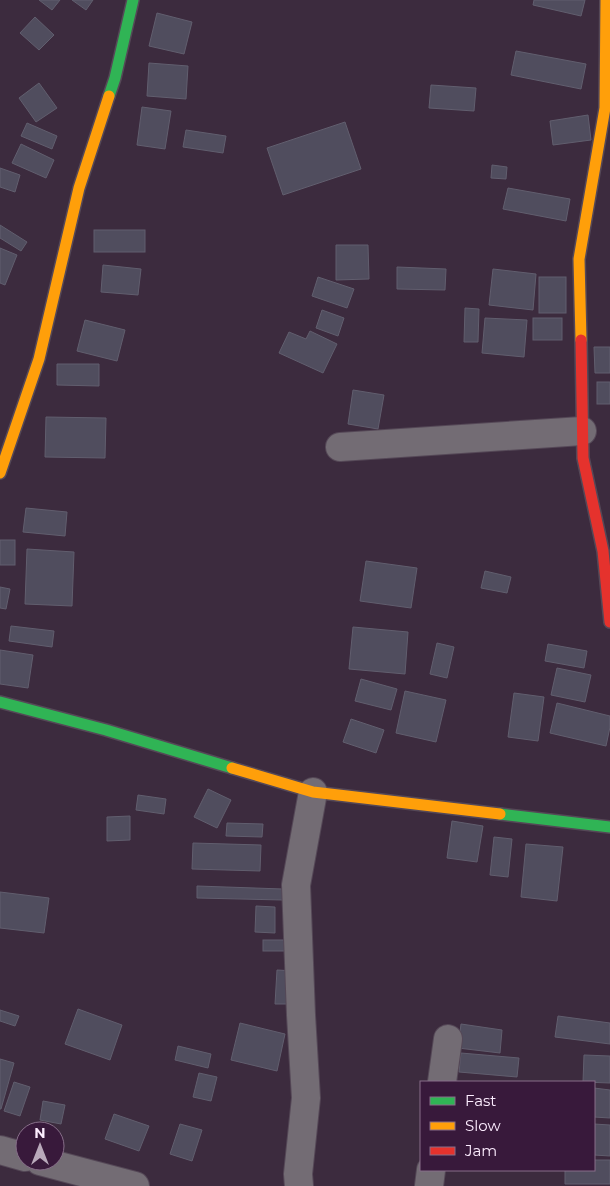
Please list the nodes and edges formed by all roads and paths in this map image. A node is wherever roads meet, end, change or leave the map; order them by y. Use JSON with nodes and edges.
{"nodes":[{"id":1,"x":133,"y":0,"type":"edge"},
{"id":2,"x":606,"y":0,"type":"edge"},
{"id":3,"x":582,"y":430,"type":"junction"},
{"id":4,"x":340,"y":447,"type":"dead end"},
{"id":5,"x":0,"y":473,"type":"edge"},
{"id":6,"x":610,"y":622,"type":"edge"},
{"id":7,"x":0,"y":702,"type":"edge"},
{"id":8,"x":313,"y":792,"type":"junction"},
{"id":9,"x":610,"y":827,"type":"edge"},
{"id":10,"x":448,"y":1039,"type":"dead end"},
{"id":11,"x":442,"y":1081,"type":"edge"},
{"id":12,"x":0,"y":1150,"type":"edge"},
{"id":13,"x":15,"y":1154,"type":"edge"},
{"id":14,"x":65,"y":1168,"type":"edge"},
{"id":15,"x":431,"y":1171,"type":"edge"},
{"id":16,"x":135,"y":1186,"type":"edge"},
{"id":17,"x":299,"y":1186,"type":"edge"},
{"id":18,"x":429,"y":1186,"type":"edge"}],
"edges":[{"from":1,"to":5,"type":"street"},
{"from":2,"to":3,"type":"street"},
{"from":3,"to":4,"type":"street"},
{"from":3,"to":6,"type":"street"},
{"from":7,"to":8,"type":"street"},
{"from":8,"to":9,"type":"street"},
{"from":8,"to":17,"type":"street"},
{"from":10,"to":11,"type":"street"},
{"from":12,"to":13,"type":"street"},
{"from":14,"to":16,"type":"street"},
{"from":15,"to":18,"type":"street"}]}
